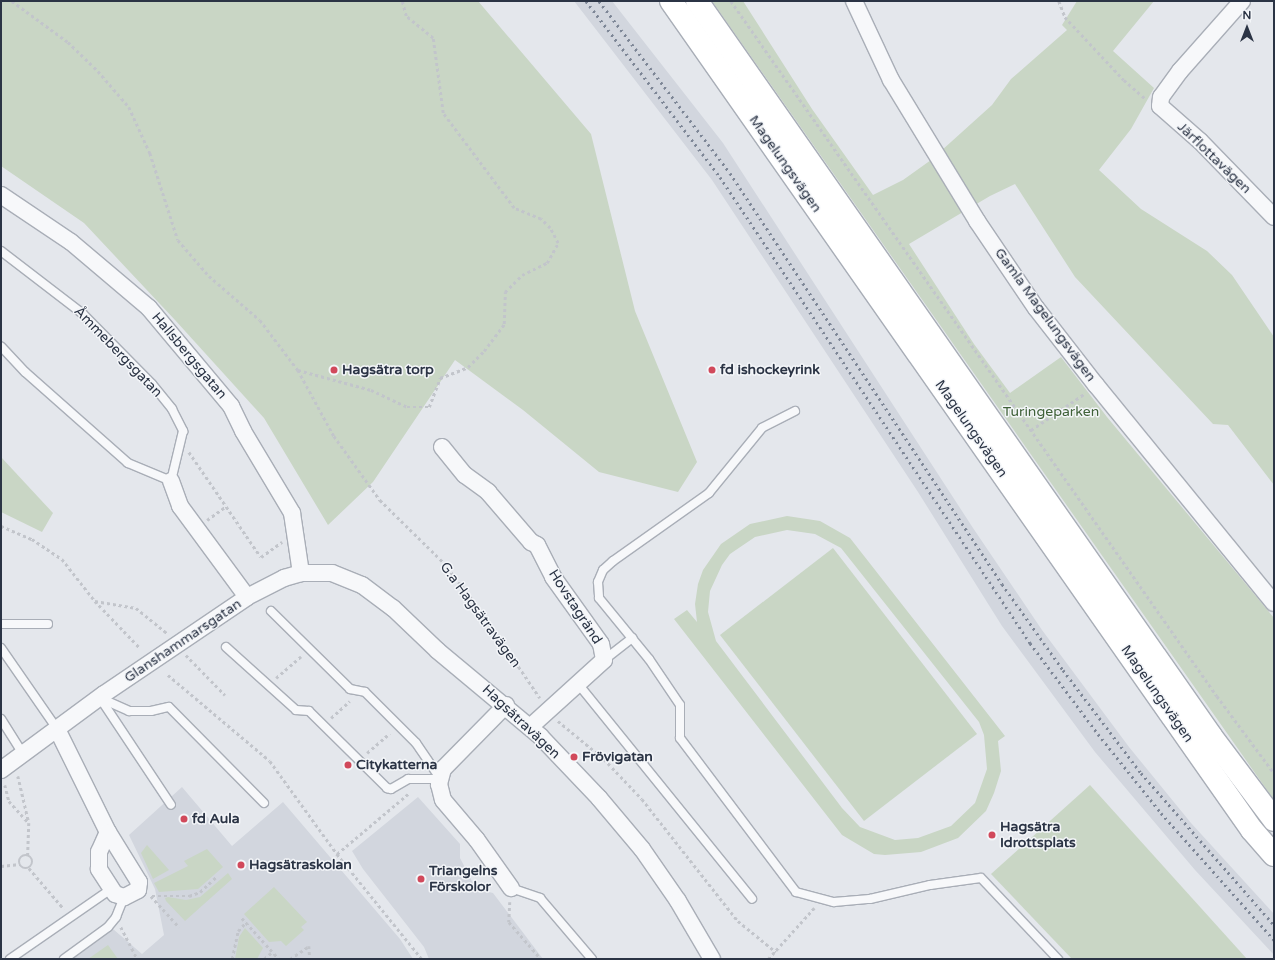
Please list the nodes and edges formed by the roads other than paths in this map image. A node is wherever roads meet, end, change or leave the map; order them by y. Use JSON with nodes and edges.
{"nodes":[{"id":1,"x":671,"y":1,"type":"edge"},
{"id":2,"x":697,"y":1,"type":"edge"},
{"id":3,"x":854,"y":1,"type":"edge"},
{"id":4,"x":1242,"y":1,"type":"edge"},
{"id":5,"x":1,"y":195,"type":"edge"},
{"id":6,"x":1274,"y":217,"type":"edge"},
{"id":7,"x":1,"y":251,"type":"edge"},
{"id":8,"x":1,"y":346,"type":"edge"},
{"id":9,"x":795,"y":411,"type":"dead end"},
{"id":10,"x":442,"y":447,"type":"dead end"},
{"id":11,"x":171,"y":481,"type":"junction"},
{"id":12,"x":309,"y":573,"type":"junction"},
{"id":13,"x":247,"y":597,"type":"junction"},
{"id":14,"x":1274,"y":603,"type":"edge"},
{"id":15,"x":271,"y":611,"type":"dead end"},
{"id":16,"x":1,"y":624,"type":"edge"},
{"id":17,"x":48,"y":624,"type":"dead end"},
{"id":18,"x":632,"y":638,"type":"junction"},
{"id":19,"x":226,"y":647,"type":"dead end"},
{"id":20,"x":1,"y":648,"type":"edge"},
{"id":21,"x":604,"y":660,"type":"junction"},
{"id":22,"x":578,"y":685,"type":"junction"},
{"id":23,"x":100,"y":698,"type":"junction"},
{"id":24,"x":506,"y":705,"type":"junction"},
{"id":25,"x":1,"y":719,"type":"edge"},
{"id":26,"x":530,"y":727,"type":"junction"},
{"id":27,"x":57,"y":729,"type":"junction"},
{"id":28,"x":23,"y":754,"type":"junction"},
{"id":29,"x":6,"y":767,"type":"edge"},
{"id":30,"x":440,"y":779,"type":"junction"},
{"id":31,"x":264,"y":803,"type":"dead end"},
{"id":32,"x":171,"y":805,"type":"dead end"},
{"id":33,"x":1274,"y":820,"type":"edge"},
{"id":34,"x":108,"y":832,"type":"junction"},
{"id":35,"x":1274,"y":855,"type":"edge"},
{"id":36,"x":511,"y":888,"type":"joint"},
{"id":37,"x":118,"y":893,"type":"junction"},
{"id":38,"x":752,"y":899,"type":"dead end"},
{"id":39,"x":10,"y":959,"type":"edge"},
{"id":40,"x":64,"y":959,"type":"edge"},
{"id":41,"x":592,"y":959,"type":"edge"},
{"id":42,"x":712,"y":959,"type":"edge"},
{"id":43,"x":1058,"y":959,"type":"edge"}],
"edges":[{"from":1,"to":35,"type":"main road","name":"Magelungsvägen"},
{"from":2,"to":33,"type":"main road","name":"Magelungsvägen"},
{"from":3,"to":14,"type":"street","name":"Gamla Magelungsvägen"},
{"from":4,"to":6,"type":"street","name":"Järflottavägen"},
{"from":5,"to":12,"type":"street","name":"Hallsbergsgatan"},
{"from":7,"to":11,"type":"lane","name":"Åmmebergsgatan"},
{"from":8,"to":11,"type":"lane"},
{"from":9,"to":18,"type":"lane"},
{"from":10,"to":21,"type":"street","name":"Hovstagränd"},
{"from":11,"to":13,"type":"street"},
{"from":12,"to":13,"type":"street","name":"Glanshammarsgatan"},
{"from":12,"to":24,"type":"street","name":"Hagsätravägen"},
{"from":13,"to":23,"type":"street","name":"Glanshammarsgatan"},
{"from":15,"to":30,"type":"lane"},
{"from":16,"to":17,"type":"lane"},
{"from":18,"to":21,"type":"lane"},
{"from":18,"to":43,"type":"lane"},
{"from":19,"to":30,"type":"lane"},
{"from":20,"to":27,"type":"lane"},
{"from":21,"to":22,"type":"street","name":"Hovstagränd"},
{"from":22,"to":26,"type":"street","name":"Hovstagränd"},
{"from":22,"to":38,"type":"lane"},
{"from":23,"to":27,"type":"street","name":"Glanshammarsgatan"},
{"from":23,"to":31,"type":"lane"},
{"from":23,"to":32,"type":"lane"},
{"from":24,"to":26,"type":"street","name":"Hagsätravägen"},
{"from":24,"to":30,"type":"street"},
{"from":25,"to":28,"type":"lane"},
{"from":26,"to":42,"type":"street","name":"Hagsätravägen"},
{"from":27,"to":28,"type":"street","name":"Glanshammarsgatan"},
{"from":27,"to":34,"type":"street"},
{"from":28,"to":29,"type":"street","name":"Glanshammarsgatan"},
{"from":30,"to":36,"type":"street"},
{"from":34,"to":37,"type":"street"},
{"from":34,"to":37,"type":"street"},
{"from":36,"to":41,"type":"lane"},
{"from":37,"to":39,"type":"lane"},
{"from":37,"to":40,"type":"lane"}]}
